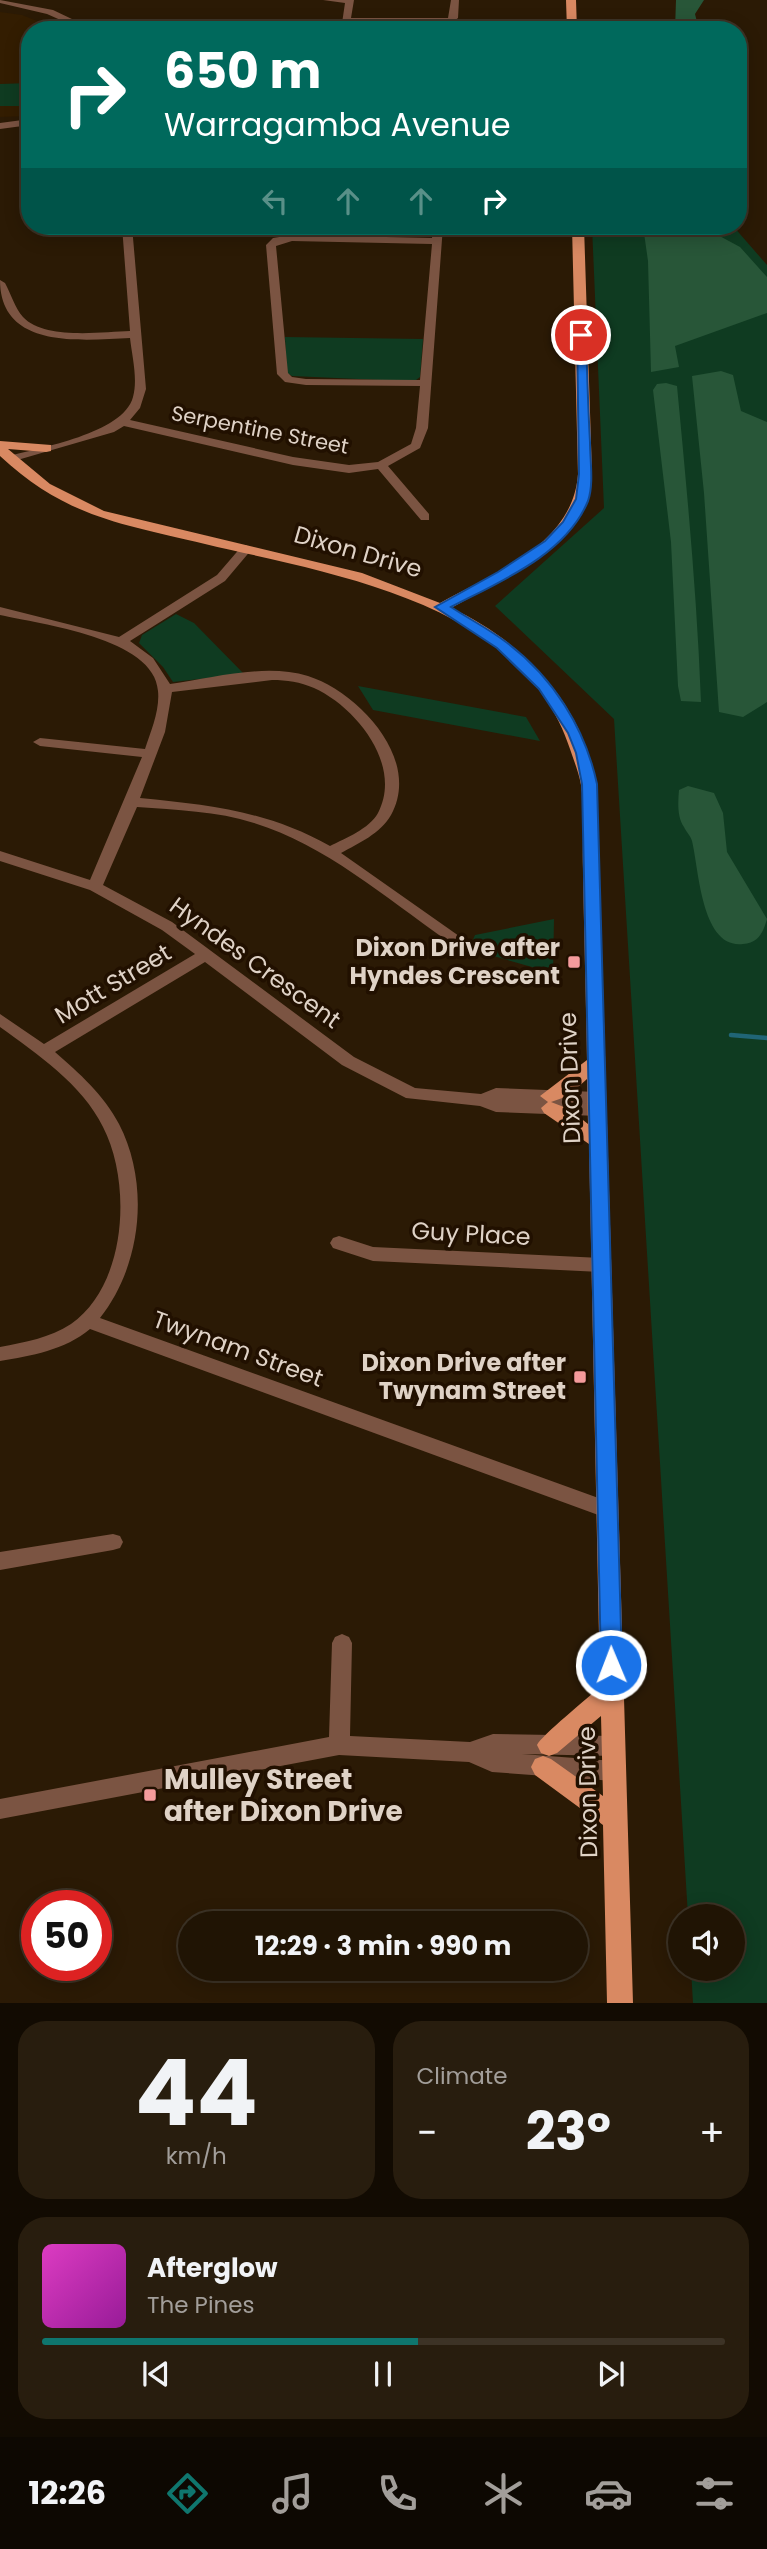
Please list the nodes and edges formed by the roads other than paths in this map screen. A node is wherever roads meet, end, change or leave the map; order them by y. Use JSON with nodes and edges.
{"nodes":[{"id":1,"x":327,"y":0,"type":"edge"},
{"id":2,"x":350,"y":0,"type":"edge"},
{"id":3,"x":455,"y":0,"type":"edge"},
{"id":4,"x":571,"y":0,"type":"edge"},
{"id":5,"x":0,"y":3,"type":"edge"},
{"id":6,"x":58,"y":21,"type":"edge"},
{"id":7,"x":70,"y":21,"type":"edge"},
{"id":8,"x":346,"y":21,"type":"edge"},
{"id":9,"x":450,"y":21,"type":"edge"},
{"id":10,"x":572,"y":21,"type":"edge"},
{"id":11,"x":21,"y":123,"type":"edge"},
{"id":12,"x":0,"y":126,"type":"edge"},
{"id":13,"x":128,"y":235,"type":"edge"},
{"id":14,"x":437,"y":235,"type":"edge"},
{"id":15,"x":578,"y":235,"type":"edge"},
{"id":16,"x":437,"y":241,"type":"junction"},
{"id":17,"x":0,"y":283,"type":"edge"},
{"id":18,"x":136,"y":334,"type":"junction"},
{"id":19,"x":426,"y":383,"type":"junction"},
{"id":20,"x":123,"y":422,"type":"junction"},
{"id":21,"x":0,"y":447,"type":"edge"},
{"id":22,"x":49,"y":451,"type":"junction"},
{"id":23,"x":13,"y":461,"type":"junction"},
{"id":24,"x":381,"y":465,"type":"junction"},
{"id":25,"x":32,"y":478,"type":"junction"},
{"id":26,"x":425,"y":517,"type":"dead end"},
{"id":27,"x":246,"y":549,"type":"junction"},
{"id":28,"x":415,"y":595,"type":"junction"},
{"id":29,"x":469,"y":595,"type":"junction"},
{"id":30,"x":445,"y":609,"type":"junction"},
{"id":31,"x":0,"y":611,"type":"edge"},
{"id":32,"x":468,"y":623,"type":"junction"},
{"id":33,"x":121,"y":642,"type":"junction"},
{"id":34,"x":165,"y":689,"type":"junction"},
{"id":35,"x":40,"y":742,"type":"dead end"},
{"id":36,"x":149,"y":754,"type":"junction"},
{"id":37,"x":131,"y":802,"type":"junction"},
{"id":38,"x":329,"y":853,"type":"junction"},
{"id":39,"x":0,"y":856,"type":"edge"},
{"id":40,"x":95,"y":887,"type":"junction"},
{"id":41,"x":451,"y":936,"type":"dead end"},
{"id":42,"x":205,"y":955,"type":"junction"},
{"id":43,"x":0,"y":1019,"type":"edge"},
{"id":44,"x":44,"y":1051,"type":"junction"},
{"id":45,"x":596,"y":1062,"type":"junction"},
{"id":46,"x":482,"y":1100,"type":"joint"},
{"id":47,"x":550,"y":1102,"type":"junction"},
{"id":48,"x":597,"y":1104,"type":"junction"},
{"id":49,"x":598,"y":1141,"type":"junction"},
{"id":50,"x":339,"y":1243,"type":"dead end"},
{"id":51,"x":601,"y":1265,"type":"junction"},
{"id":52,"x":88,"y":1321,"type":"junction"},
{"id":53,"x":0,"y":1354,"type":"edge"},
{"id":54,"x":608,"y":1510,"type":"junction"},
{"id":55,"x":113,"y":1542,"type":"dead end"},
{"id":56,"x":0,"y":1561,"type":"edge"},
{"id":57,"x":342,"y":1643,"type":"dead end"},
{"id":58,"x":612,"y":1691,"type":"junction"},
{"id":59,"x":339,"y":1745,"type":"junction"},
{"id":60,"x":613,"y":1746,"type":"junction"},
{"id":61,"x":546,"y":1756,"type":"junction"},
{"id":62,"x":614,"y":1771,"type":"junction"},
{"id":63,"x":0,"y":1809,"type":"edge"},
{"id":64,"x":615,"y":1819,"type":"junction"},
{"id":65,"x":620,"y":2003,"type":"edge"}],
"edges":[{"from":1,"to":2,"type":"street"},
{"from":2,"to":8,"type":"street"},
{"from":3,"to":9,"type":"street"},
{"from":4,"to":10,"type":"main road"},
{"from":5,"to":6,"type":"street"},
{"from":5,"to":7,"type":"street"},
{"from":11,"to":12,"type":"street"},
{"from":13,"to":18,"type":"street"},
{"from":14,"to":16,"type":"street","name":"Serpentine Street"},
{"from":15,"to":29,"type":"main road"},
{"from":16,"to":19,"type":"street","name":"Serpentine Street"},
{"from":16,"to":19,"type":"street"},
{"from":17,"to":18,"type":"street"},
{"from":18,"to":20,"type":"street"},
{"from":19,"to":24,"type":"street","name":"Serpentine Street"},
{"from":20,"to":22,"type":"street"},
{"from":20,"to":24,"type":"street","name":"Serpentine Street"},
{"from":21,"to":22,"type":"main road"},
{"from":21,"to":23,"type":"main road","name":"Dixon Drive"},
{"from":22,"to":23,"type":"street"},
{"from":22,"to":25,"type":"main road"},
{"from":23,"to":25,"type":"main road","name":"Dixon Drive"},
{"from":24,"to":26,"type":"street"},
{"from":25,"to":27,"type":"main road","name":"Dixon Drive"},
{"from":27,"to":28,"type":"main road","name":"Dixon Drive"},
{"from":27,"to":33,"type":"street"},
{"from":28,"to":29,"type":"main road"},
{"from":28,"to":30,"type":"main road","name":"Dixon Drive"},
{"from":29,"to":30,"type":"main road"},
{"from":29,"to":32,"type":"main road"},
{"from":30,"to":32,"type":"main road","name":"Dixon Drive"},
{"from":31,"to":33,"type":"street"},
{"from":32,"to":45,"type":"main road","name":"Dixon Drive"},
{"from":33,"to":34,"type":"street"},
{"from":34,"to":36,"type":"street"},
{"from":34,"to":38,"type":"street"},
{"from":35,"to":36,"type":"street"},
{"from":36,"to":37,"type":"street"},
{"from":37,"to":38,"type":"street"},
{"from":37,"to":40,"type":"street"},
{"from":38,"to":41,"type":"street"},
{"from":39,"to":40,"type":"street","name":"Hyndes Crescent"},
{"from":40,"to":42,"type":"street","name":"Hyndes Crescent"},
{"from":42,"to":44,"type":"street","name":"Mott Street"},
{"from":42,"to":46,"type":"street","name":"Hyndes Crescent"},
{"from":43,"to":44,"type":"street"},
{"from":44,"to":52,"type":"street"},
{"from":45,"to":47,"type":"main road"},
{"from":45,"to":48,"type":"main road","name":"Dixon Drive"},
{"from":46,"to":47,"type":"street","name":"Hyndes Crescent"},
{"from":47,"to":48,"type":"street","name":"Hyndes Crescent"},
{"from":47,"to":49,"type":"main road"},
{"from":48,"to":49,"type":"main road","name":"Dixon Drive"},
{"from":49,"to":51,"type":"main road","name":"Dixon Drive"},
{"from":50,"to":51,"type":"street","name":"Guy Place"},
{"from":51,"to":54,"type":"main road","name":"Dixon Drive"},
{"from":52,"to":53,"type":"street"},
{"from":52,"to":54,"type":"street","name":"Twynam Street"},
{"from":54,"to":58,"type":"main road","name":"Dixon Drive"},
{"from":55,"to":56,"type":"street"},
{"from":57,"to":59,"type":"street"},
{"from":58,"to":60,"type":"main road","name":"Dixon Drive"},
{"from":58,"to":61,"type":"main road"},
{"from":59,"to":61,"type":"street"},
{"from":59,"to":63,"type":"street"},
{"from":60,"to":61,"type":"street"},
{"from":60,"to":62,"type":"main road","name":"Dixon Drive"},
{"from":61,"to":62,"type":"street"},
{"from":61,"to":64,"type":"main road"},
{"from":62,"to":64,"type":"main road","name":"Dixon Drive"},
{"from":64,"to":65,"type":"main road","name":"Dixon Drive"}]}
